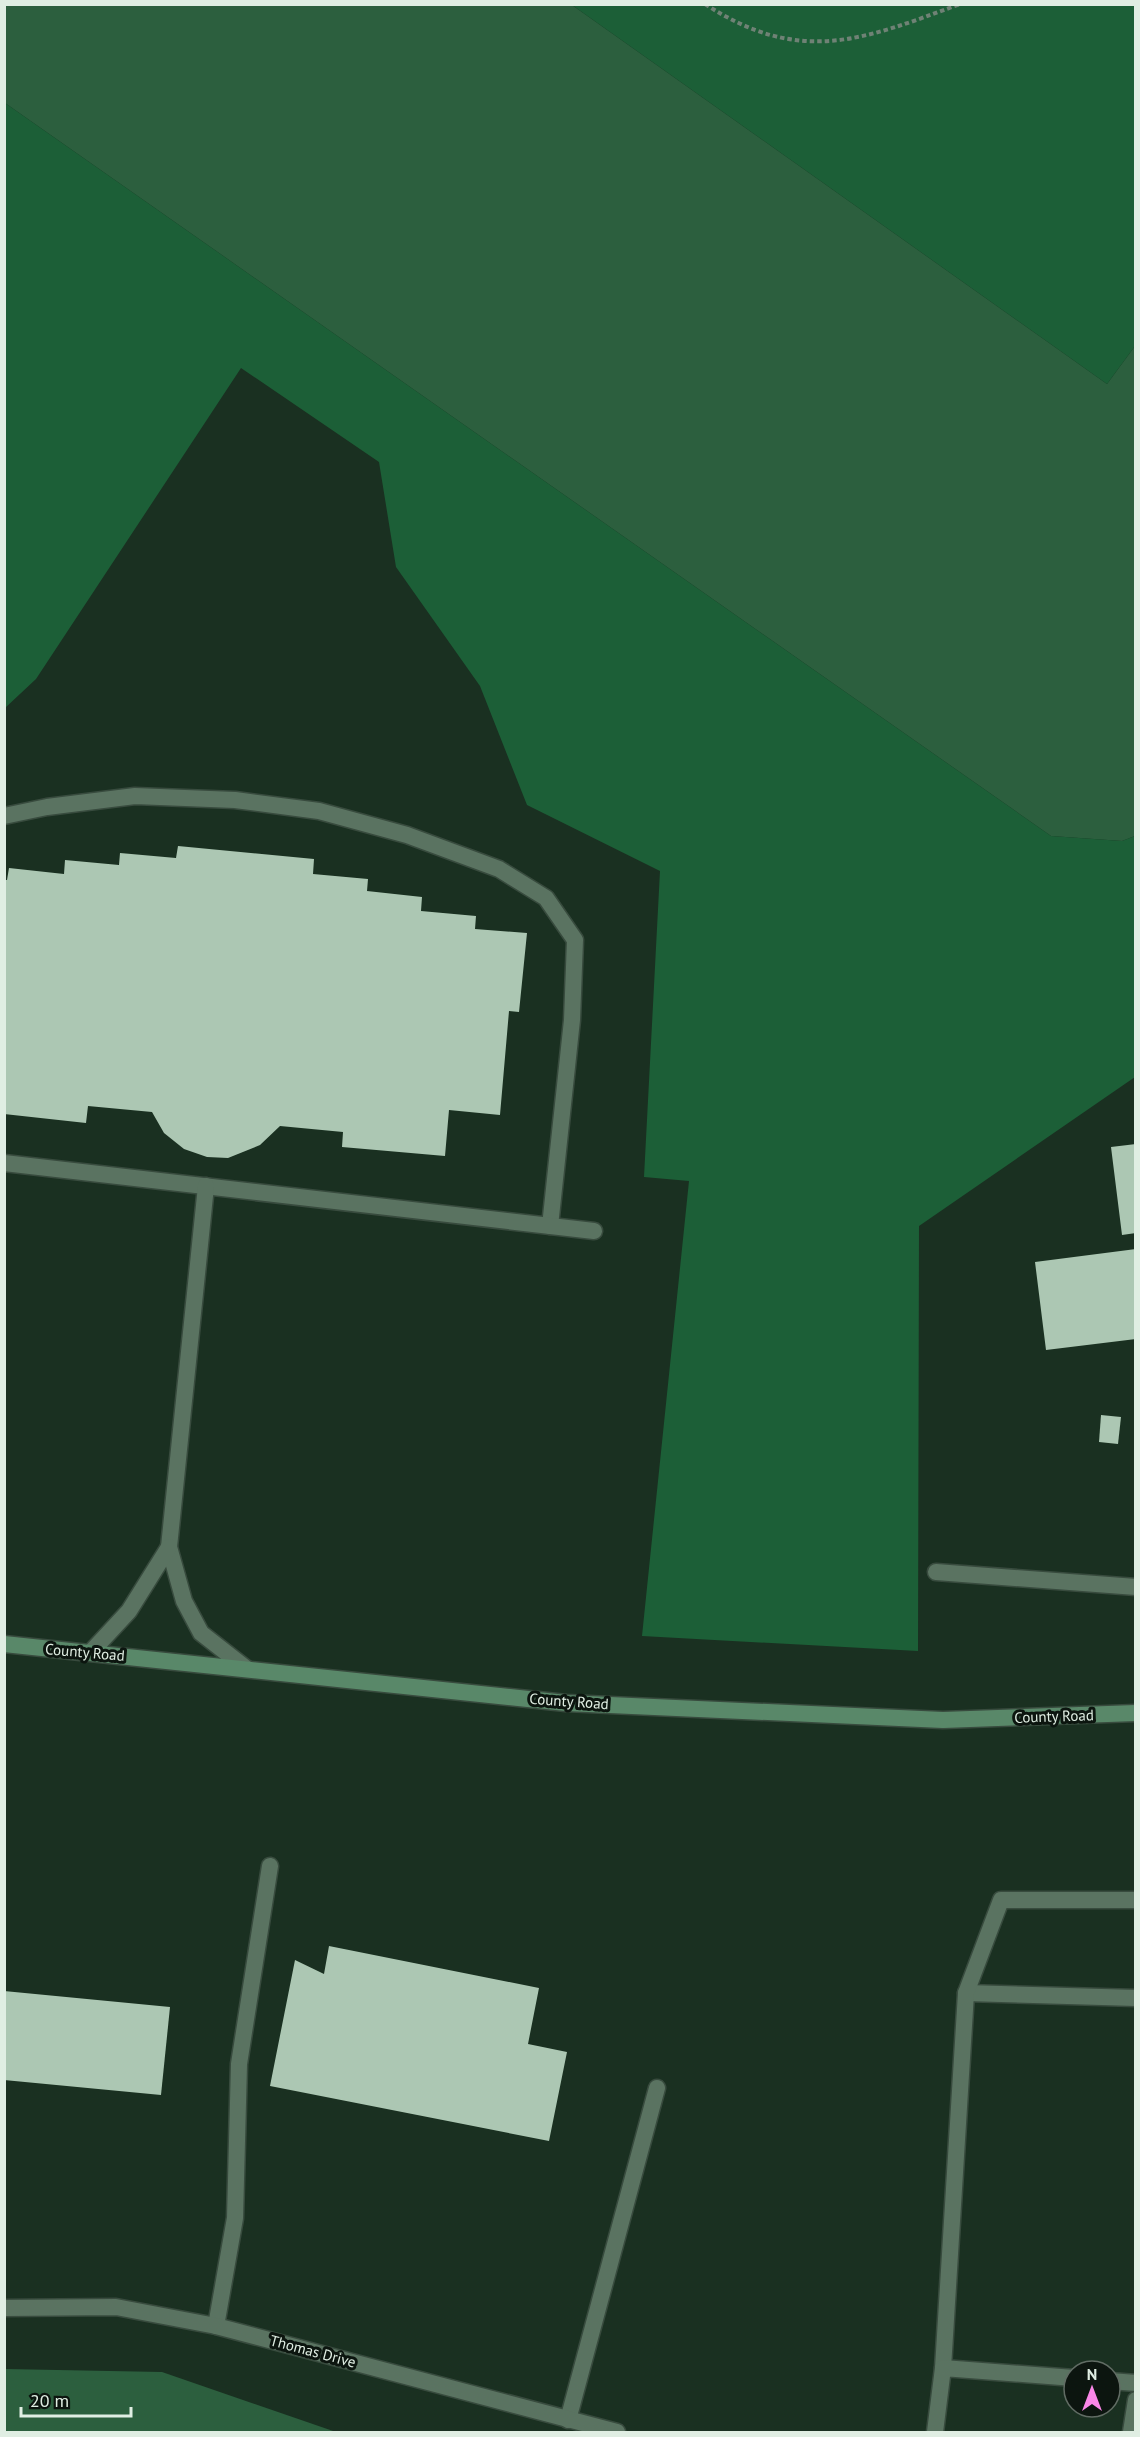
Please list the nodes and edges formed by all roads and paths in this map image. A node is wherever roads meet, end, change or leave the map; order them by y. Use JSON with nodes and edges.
{"nodes":[{"id":1,"x":705,"y":4,"type":"edge"},
{"id":2,"x":960,"y":4,"type":"edge"},
{"id":3,"x":4,"y":816,"type":"edge"},
{"id":4,"x":4,"y":1163,"type":"edge"},
{"id":5,"x":206,"y":1186,"type":"junction"},
{"id":6,"x":550,"y":1226,"type":"junction"},
{"id":7,"x":594,"y":1231,"type":"dead end"},
{"id":8,"x":169,"y":1547,"type":"junction"},
{"id":9,"x":936,"y":1572,"type":"dead end"},
{"id":10,"x":1136,"y":1587,"type":"edge"},
{"id":11,"x":4,"y":1644,"type":"edge"},
{"id":12,"x":91,"y":1652,"type":"junction"},
{"id":13,"x":248,"y":1669,"type":"junction"},
{"id":14,"x":1136,"y":1713,"type":"edge"},
{"id":15,"x":270,"y":1866,"type":"dead end"},
{"id":16,"x":1136,"y":1900,"type":"edge"},
{"id":17,"x":966,"y":1992,"type":"junction"},
{"id":18,"x":1136,"y":1998,"type":"edge"},
{"id":19,"x":657,"y":2088,"type":"dead end"},
{"id":20,"x":4,"y":2308,"type":"edge"},
{"id":21,"x":216,"y":2326,"type":"junction"},
{"id":22,"x":943,"y":2368,"type":"junction"},
{"id":23,"x":1062,"y":2377,"type":"edge"},
{"id":24,"x":1136,"y":2400,"type":"edge"},
{"id":25,"x":568,"y":2420,"type":"junction"},
{"id":26,"x":617,"y":2433,"type":"edge"},
{"id":27,"x":935,"y":2433,"type":"edge"},
{"id":28,"x":1131,"y":2433,"type":"edge"}],
"edges":[{"from":1,"to":2,"type":"path"},
{"from":3,"to":6,"type":"street"},
{"from":4,"to":5,"type":"street"},
{"from":5,"to":6,"type":"street"},
{"from":5,"to":8,"type":"street"},
{"from":6,"to":7,"type":"street"},
{"from":8,"to":12,"type":"street"},
{"from":8,"to":13,"type":"street"},
{"from":9,"to":10,"type":"street"},
{"from":11,"to":12,"type":"main road","name":"County Road"},
{"from":12,"to":13,"type":"main road","name":"County Road"},
{"from":13,"to":14,"type":"main road","name":"County Road"},
{"from":15,"to":21,"type":"street"},
{"from":16,"to":17,"type":"street"},
{"from":17,"to":18,"type":"street"},
{"from":17,"to":22,"type":"street"},
{"from":19,"to":25,"type":"street"},
{"from":20,"to":21,"type":"street","name":"Thomas Drive"},
{"from":21,"to":25,"type":"street","name":"Thomas Drive"},
{"from":22,"to":23,"type":"street"},
{"from":22,"to":27,"type":"street"},
{"from":24,"to":28,"type":"street"},
{"from":25,"to":26,"type":"street","name":"Thomas Drive"}]}
